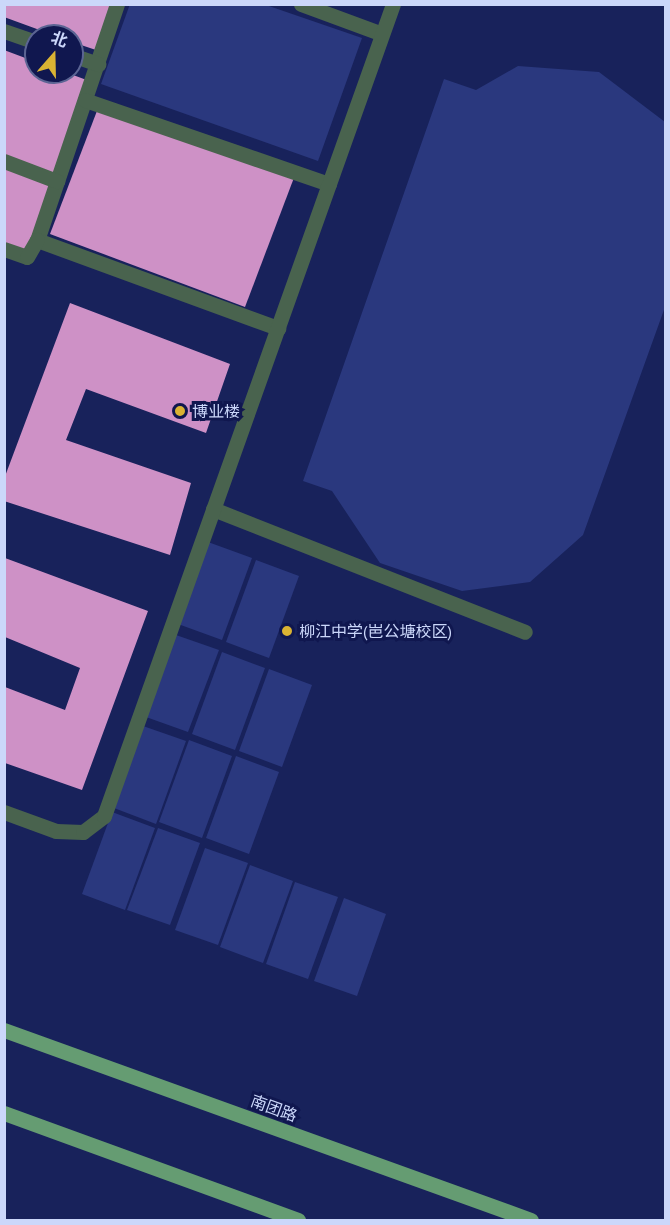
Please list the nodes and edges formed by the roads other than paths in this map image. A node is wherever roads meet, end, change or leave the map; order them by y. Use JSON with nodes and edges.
{"nodes":[{"id":1,"x":117,"y":4,"type":"edge"},
{"id":2,"x":301,"y":4,"type":"edge"},
{"id":3,"x":393,"y":4,"type":"edge"},
{"id":4,"x":4,"y":31,"type":"edge"},
{"id":5,"x":382,"y":34,"type":"junction"},
{"id":6,"x":24,"y":38,"type":"edge"},
{"id":7,"x":84,"y":59,"type":"edge"},
{"id":8,"x":98,"y":64,"type":"junction"},
{"id":9,"x":85,"y":100,"type":"junction"},
{"id":10,"x":4,"y":161,"type":"edge"},
{"id":11,"x":57,"y":181,"type":"junction"},
{"id":12,"x":329,"y":184,"type":"junction"},
{"id":13,"x":37,"y":240,"type":"junction"},
{"id":14,"x":4,"y":249,"type":"edge"},
{"id":15,"x":278,"y":328,"type":"junction"},
{"id":16,"x":213,"y":509,"type":"junction"},
{"id":17,"x":525,"y":632,"type":"dead end"},
{"id":18,"x":4,"y":812,"type":"edge"},
{"id":19,"x":4,"y":1030,"type":"edge"},
{"id":20,"x":4,"y":1113,"type":"edge"},
{"id":21,"x":298,"y":1221,"type":"edge"},
{"id":22,"x":531,"y":1221,"type":"edge"}],
"edges":[{"from":1,"to":8,"type":"street"},
{"from":2,"to":5,"type":"street"},
{"from":3,"to":5,"type":"street"},
{"from":4,"to":6,"type":"street"},
{"from":5,"to":12,"type":"street"},
{"from":7,"to":8,"type":"street"},
{"from":8,"to":9,"type":"street"},
{"from":9,"to":11,"type":"street"},
{"from":9,"to":12,"type":"street"},
{"from":10,"to":11,"type":"street"},
{"from":11,"to":13,"type":"street"},
{"from":12,"to":15,"type":"street"},
{"from":13,"to":14,"type":"street"},
{"from":13,"to":15,"type":"street"},
{"from":15,"to":16,"type":"street"},
{"from":16,"to":17,"type":"street"},
{"from":16,"to":18,"type":"street"},
{"from":19,"to":22,"type":"main road","name":"南团路"},
{"from":20,"to":21,"type":"main road"}]}
